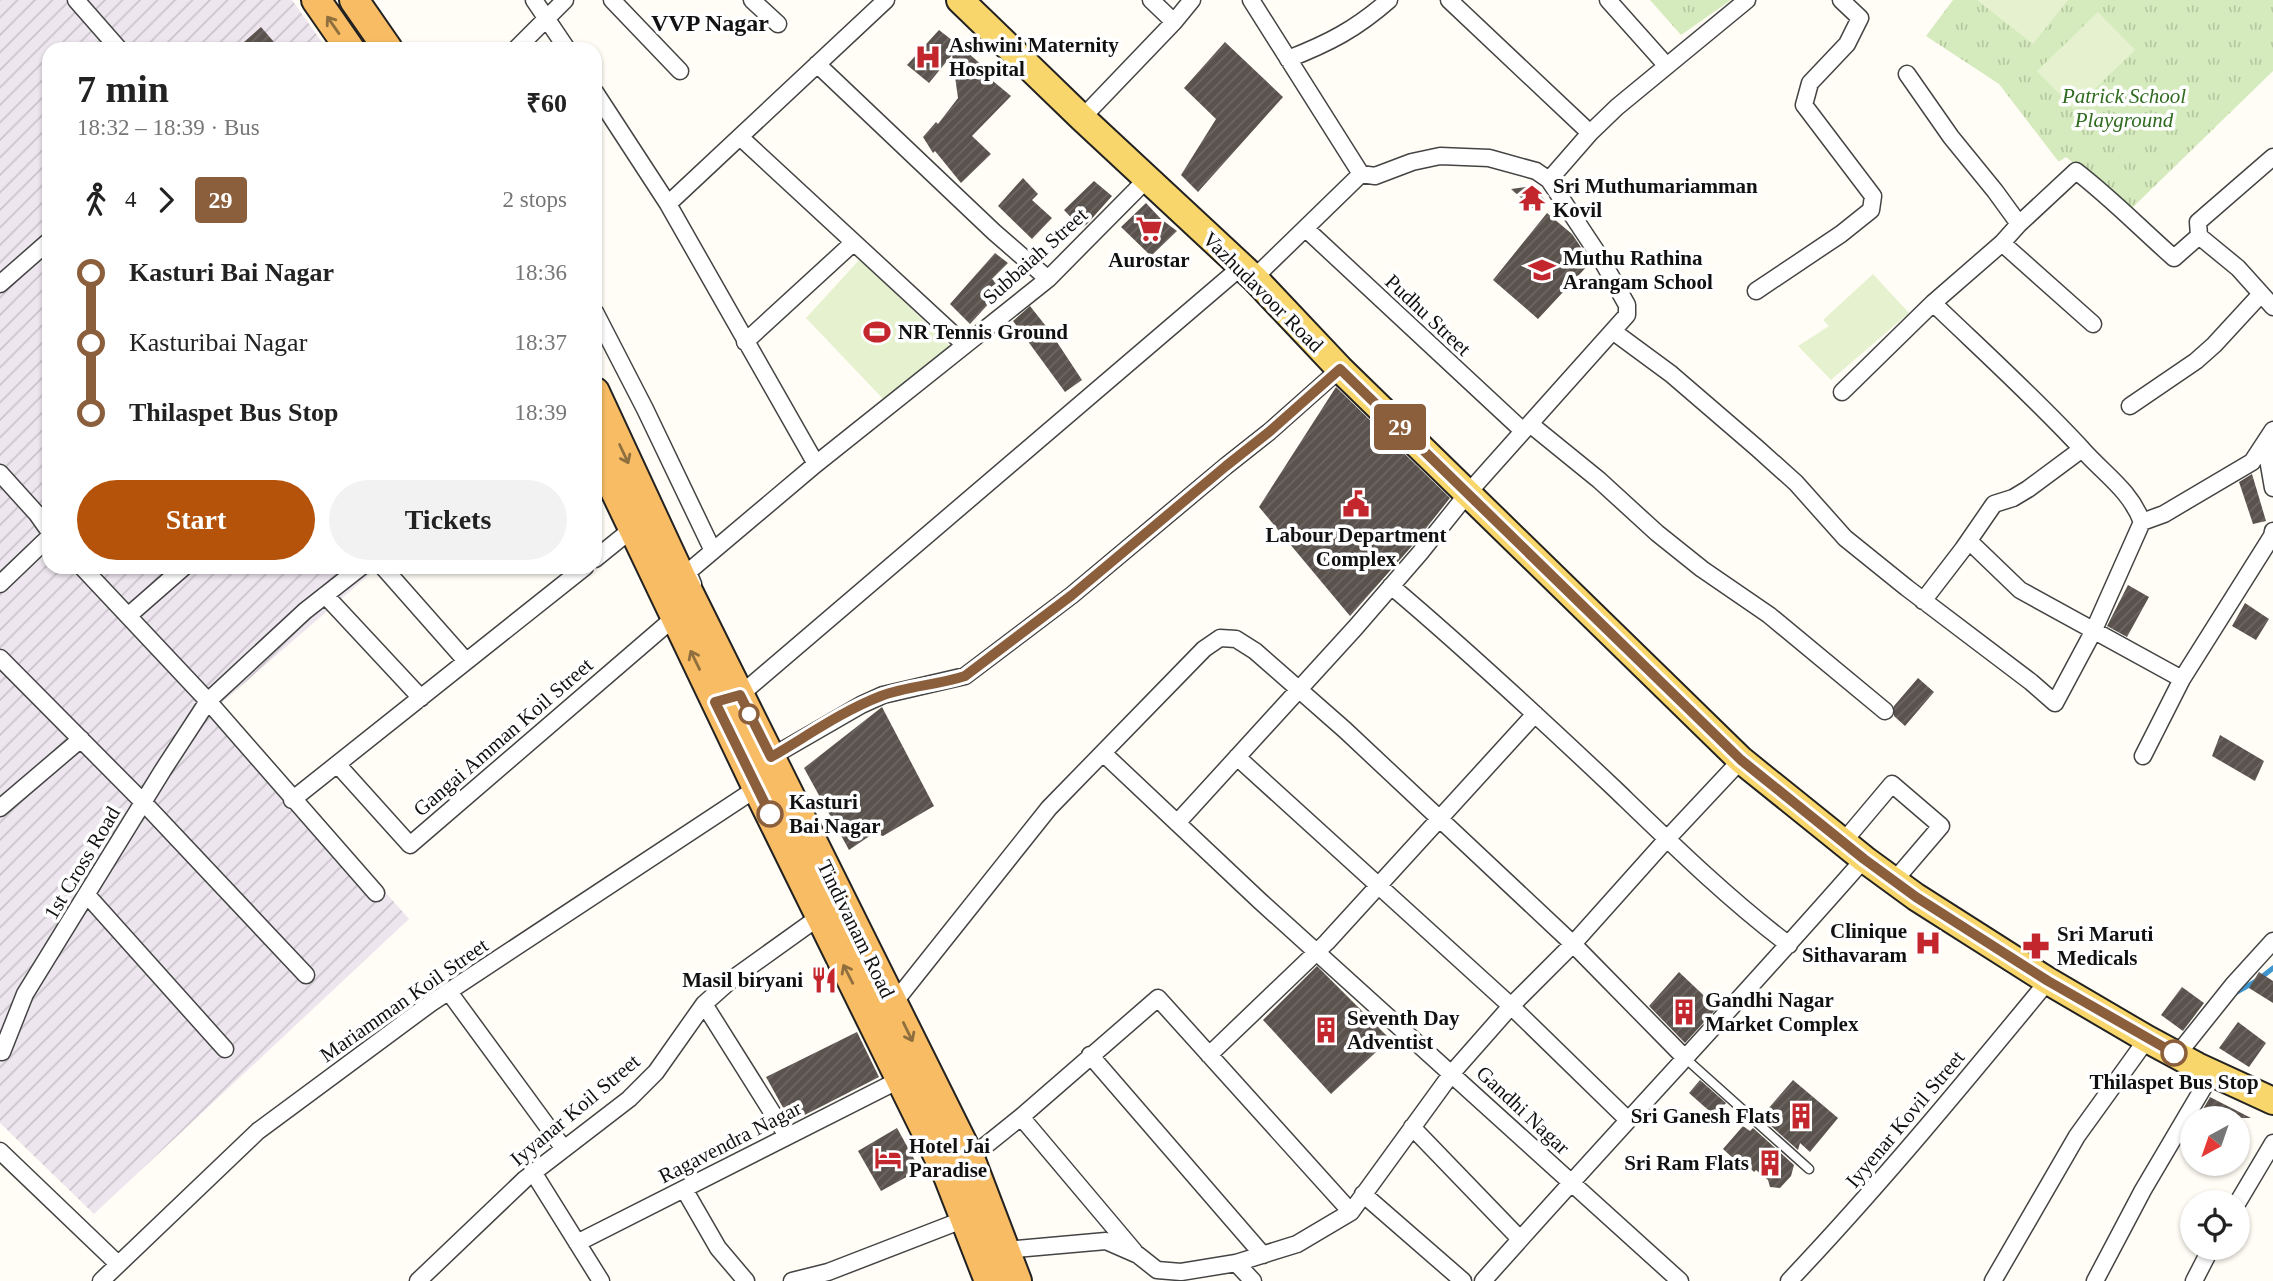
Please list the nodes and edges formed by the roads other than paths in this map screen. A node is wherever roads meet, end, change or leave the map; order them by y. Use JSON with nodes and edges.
{"nodes":[{"id":1,"x":76,"y":0,"type":"edge"},
{"id":2,"x":316,"y":0,"type":"edge"},
{"id":3,"x":354,"y":0,"type":"edge"},
{"id":4,"x":534,"y":0,"type":"edge"},
{"id":5,"x":565,"y":0,"type":"edge"},
{"id":6,"x":612,"y":0,"type":"edge"},
{"id":7,"x":752,"y":0,"type":"edge"},
{"id":8,"x":886,"y":0,"type":"edge"},
{"id":9,"x":960,"y":0,"type":"edge"},
{"id":10,"x":1151,"y":0,"type":"edge"},
{"id":11,"x":1192,"y":0,"type":"edge"},
{"id":12,"x":1251,"y":0,"type":"edge"},
{"id":13,"x":1389,"y":0,"type":"edge"},
{"id":14,"x":1450,"y":0,"type":"edge"},
{"id":15,"x":1608,"y":0,"type":"edge"},
{"id":16,"x":1747,"y":0,"type":"edge"},
{"id":17,"x":1841,"y":0,"type":"edge"},
{"id":18,"x":547,"y":19,"type":"junction"},
{"id":19,"x":1174,"y":22,"type":"junction"},
{"id":20,"x":778,"y":24,"type":"dead end"},
{"id":21,"x":113,"y":42,"type":"edge"},
{"id":22,"x":346,"y":42,"type":"edge"},
{"id":23,"x":383,"y":42,"type":"edge"},
{"id":24,"x":523,"y":42,"type":"edge"},
{"id":25,"x":562,"y":42,"type":"edge"},
{"id":26,"x":1288,"y":59,"type":"junction"},
{"id":27,"x":817,"y":64,"type":"junction"},
{"id":28,"x":1666,"y":65,"type":"junction"},
{"id":29,"x":680,"y":71,"type":"dead end"},
{"id":30,"x":1907,"y":74,"type":"dead end"},
{"id":31,"x":602,"y":103,"type":"edge"},
{"id":32,"x":1082,"y":118,"type":"junction"},
{"id":33,"x":1590,"y":133,"type":"junction"},
{"id":34,"x":740,"y":137,"type":"junction"},
{"id":35,"x":2273,"y":157,"type":"edge"},
{"id":36,"x":1361,"y":174,"type":"junction"},
{"id":37,"x":1147,"y":179,"type":"junction"},
{"id":38,"x":1549,"y":180,"type":"junction"},
{"id":39,"x":668,"y":204,"type":"junction"},
{"id":40,"x":2019,"y":224,"type":"junction"},
{"id":41,"x":1306,"y":229,"type":"junction"},
{"id":42,"x":2199,"y":236,"type":"junction"},
{"id":43,"x":853,"y":243,"type":"junction"},
{"id":44,"x":2002,"y":243,"type":"junction"},
{"id":45,"x":42,"y":247,"type":"edge"},
{"id":46,"x":1247,"y":272,"type":"junction"},
{"id":47,"x":1048,"y":278,"type":"junction"},
{"id":48,"x":0,"y":284,"type":"edge"},
{"id":49,"x":1756,"y":291,"type":"dead end"},
{"id":50,"x":2261,"y":294,"type":"junction"},
{"id":51,"x":1933,"y":303,"type":"junction"},
{"id":52,"x":2273,"y":307,"type":"edge"},
{"id":53,"x":2093,"y":324,"type":"dead end"},
{"id":54,"x":602,"y":326,"type":"edge"},
{"id":55,"x":1614,"y":332,"type":"junction"},
{"id":56,"x":745,"y":342,"type":"junction"},
{"id":57,"x":965,"y":345,"type":"junction"},
{"id":58,"x":1340,"y":369,"type":"junction"},
{"id":59,"x":1842,"y":392,"type":"dead end"},
{"id":60,"x":2130,"y":406,"type":"dead end"},
{"id":61,"x":602,"y":407,"type":"edge"},
{"id":62,"x":1526,"y":427,"type":"junction"},
{"id":63,"x":2269,"y":436,"type":"edge"},
{"id":64,"x":2082,"y":449,"type":"junction"},
{"id":65,"x":602,"y":464,"type":"edge"},
{"id":66,"x":816,"y":464,"type":"junction"},
{"id":67,"x":0,"y":473,"type":"edge"},
{"id":68,"x":2273,"y":488,"type":"edge"},
{"id":69,"x":1468,"y":493,"type":"junction"},
{"id":70,"x":42,"y":508,"type":"edge"},
{"id":71,"x":37,"y":513,"type":"junction"},
{"id":72,"x":42,"y":520,"type":"edge"},
{"id":73,"x":2142,"y":522,"type":"junction"},
{"id":74,"x":632,"y":529,"type":"junction"},
{"id":75,"x":2273,"y":531,"type":"edge"},
{"id":76,"x":1969,"y":541,"type":"junction"},
{"id":77,"x":42,"y":544,"type":"edge"},
{"id":78,"x":713,"y":551,"type":"junction"},
{"id":79,"x":602,"y":553,"type":"edge"},
{"id":80,"x":89,"y":574,"type":"edge"},
{"id":81,"x":176,"y":574,"type":"edge"},
{"id":82,"x":352,"y":574,"type":"edge"},
{"id":83,"x":389,"y":574,"type":"edge"},
{"id":84,"x":576,"y":574,"type":"edge"},
{"id":85,"x":0,"y":584,"type":"edge"},
{"id":86,"x":1391,"y":586,"type":"junction"},
{"id":87,"x":325,"y":595,"type":"junction"},
{"id":88,"x":1923,"y":601,"type":"junction"},
{"id":89,"x":128,"y":616,"type":"junction"},
{"id":90,"x":675,"y":617,"type":"junction"},
{"id":91,"x":2093,"y":632,"type":"junction"},
{"id":92,"x":0,"y":658,"type":"edge"},
{"id":93,"x":466,"y":662,"type":"junction"},
{"id":94,"x":2182,"y":679,"type":"junction"},
{"id":95,"x":1299,"y":690,"type":"junction"},
{"id":96,"x":734,"y":696,"type":"junction"},
{"id":97,"x":421,"y":698,"type":"junction"},
{"id":98,"x":208,"y":701,"type":"junction"},
{"id":99,"x":1885,"y":711,"type":"dead end"},
{"id":100,"x":1535,"y":714,"type":"junction"},
{"id":101,"x":81,"y":739,"type":"junction"},
{"id":102,"x":1103,"y":753,"type":"junction"},
{"id":103,"x":2143,"y":756,"type":"dead end"},
{"id":104,"x":771,"y":757,"type":"junction"},
{"id":105,"x":1237,"y":757,"type":"junction"},
{"id":106,"x":1741,"y":760,"type":"junction"},
{"id":107,"x":337,"y":764,"type":"junction"},
{"id":108,"x":757,"y":788,"type":"junction"},
{"id":109,"x":292,"y":800,"type":"junction"},
{"id":110,"x":143,"y":802,"type":"junction"},
{"id":111,"x":0,"y":808,"type":"edge"},
{"id":112,"x":1439,"y":820,"type":"junction"},
{"id":113,"x":1177,"y":823,"type":"junction"},
{"id":114,"x":1666,"y":840,"type":"junction"},
{"id":115,"x":1844,"y":841,"type":"junction"},
{"id":116,"x":1864,"y":859,"type":"junction"},
{"id":117,"x":1894,"y":881,"type":"junction"},
{"id":118,"x":1379,"y":886,"type":"junction"},
{"id":119,"x":376,"y":893,"type":"dead end"},
{"id":120,"x":87,"y":895,"type":"junction"},
{"id":121,"x":820,"y":916,"type":"junction"},
{"id":122,"x":2273,"y":942,"type":"edge"},
{"id":123,"x":1573,"y":944,"type":"junction"},
{"id":124,"x":1789,"y":945,"type":"junction"},
{"id":125,"x":1317,"y":952,"type":"junction"},
{"id":126,"x":306,"y":975,"type":"dead end"},
{"id":127,"x":2048,"y":981,"type":"junction"},
{"id":128,"x":449,"y":992,"type":"junction"},
{"id":129,"x":704,"y":1004,"type":"junction"},
{"id":130,"x":893,"y":1004,"type":"junction"},
{"id":131,"x":1511,"y":1006,"type":"junction"},
{"id":132,"x":2147,"y":1039,"type":"junction"},
{"id":133,"x":225,"y":1049,"type":"dead end"},
{"id":134,"x":2,"y":1052,"type":"dead end"},
{"id":135,"x":1090,"y":1055,"type":"junction"},
{"id":136,"x":1209,"y":1055,"type":"junction"},
{"id":137,"x":2177,"y":1055,"type":"junction"},
{"id":138,"x":1685,"y":1058,"type":"junction"},
{"id":139,"x":1452,"y":1073,"type":"junction"},
{"id":140,"x":2212,"y":1073,"type":"junction"},
{"id":141,"x":901,"y":1079,"type":"junction"},
{"id":142,"x":2273,"y":1101,"type":"edge"},
{"id":143,"x":1021,"y":1117,"type":"junction"},
{"id":144,"x":1627,"y":1119,"type":"junction"},
{"id":145,"x":1412,"y":1127,"type":"junction"},
{"id":146,"x":787,"y":1136,"type":"junction"},
{"id":147,"x":2273,"y":1143,"type":"edge"},
{"id":148,"x":564,"y":1149,"type":"junction"},
{"id":149,"x":0,"y":1151,"type":"edge"},
{"id":150,"x":970,"y":1158,"type":"junction"},
{"id":151,"x":1809,"y":1168,"type":"dead end"},
{"id":152,"x":533,"y":1172,"type":"junction"},
{"id":153,"x":1570,"y":1183,"type":"junction"},
{"id":154,"x":684,"y":1189,"type":"junction"},
{"id":155,"x":2245,"y":1190,"type":"edge"},
{"id":156,"x":1363,"y":1194,"type":"junction"},
{"id":157,"x":1351,"y":1212,"type":"junction"},
{"id":158,"x":965,"y":1219,"type":"junction"},
{"id":159,"x":1520,"y":1239,"type":"junction"},
{"id":160,"x":577,"y":1243,"type":"junction"},
{"id":161,"x":1006,"y":1250,"type":"junction"},
{"id":162,"x":1138,"y":1255,"type":"junction"},
{"id":163,"x":1263,"y":1255,"type":"junction"},
{"id":164,"x":2205,"y":1260,"type":"edge"},
{"id":165,"x":1236,"y":1263,"type":"junction"},
{"id":166,"x":118,"y":1264,"type":"junction"},
{"id":167,"x":101,"y":1281,"type":"edge"},
{"id":168,"x":418,"y":1281,"type":"edge"},
{"id":169,"x":601,"y":1281,"type":"edge"},
{"id":170,"x":746,"y":1281,"type":"edge"},
{"id":171,"x":792,"y":1281,"type":"edge"},
{"id":172,"x":989,"y":1281,"type":"edge"},
{"id":173,"x":1017,"y":1281,"type":"edge"},
{"id":174,"x":1253,"y":1281,"type":"edge"},
{"id":175,"x":1463,"y":1281,"type":"edge"},
{"id":176,"x":1483,"y":1281,"type":"edge"},
{"id":177,"x":1680,"y":1281,"type":"edge"},
{"id":178,"x":1789,"y":1281,"type":"edge"},
{"id":179,"x":1993,"y":1281,"type":"edge"},
{"id":180,"x":2095,"y":1281,"type":"edge"},
{"id":181,"x":2194,"y":1281,"type":"edge"}],
"edges":[{"from":1,"to":21,"type":"street"},
{"from":22,"to":2,"type":"highway","one_way":true},
{"from":3,"to":23,"type":"highway"},
{"from":4,"to":18,"type":"street"},
{"from":5,"to":18,"type":"street"},
{"from":6,"to":29,"type":"street"},
{"from":7,"to":20,"type":"street"},
{"from":8,"to":27,"type":"street"},
{"from":9,"to":32,"type":"main road","name":"Vazhudavoor Road"},
{"from":10,"to":19,"type":"street"},
{"from":11,"to":19,"type":"street"},
{"from":12,"to":26,"type":"street"},
{"from":13,"to":26,"type":"street"},
{"from":14,"to":33,"type":"street"},
{"from":15,"to":28,"type":"street"},
{"from":16,"to":28,"type":"street"},
{"from":17,"to":49,"type":"street"},
{"from":18,"to":24,"type":"street"},
{"from":18,"to":25,"type":"street"},
{"from":19,"to":32,"type":"street"},
{"from":26,"to":36,"type":"street"},
{"from":27,"to":34,"type":"street"},
{"from":27,"to":47,"type":"street"},
{"from":28,"to":33,"type":"street"},
{"from":30,"to":40,"type":"street"},
{"from":31,"to":39,"type":"street"},
{"from":32,"to":37,"type":"main road","name":"Vazhudavoor Road"},
{"from":33,"to":38,"type":"street"},
{"from":34,"to":39,"type":"street"},
{"from":34,"to":43,"type":"street"},
{"from":35,"to":42,"type":"street"},
{"from":36,"to":38,"type":"street"},
{"from":36,"to":41,"type":"street"},
{"from":37,"to":46,"type":"main road","name":"Vazhudavoor Road"},
{"from":37,"to":47,"type":"street","name":"Subbaiah Street"},
{"from":38,"to":55,"type":"street"},
{"from":39,"to":56,"type":"street"},
{"from":40,"to":42,"type":"street"},
{"from":40,"to":44,"type":"street"},
{"from":41,"to":46,"type":"street"},
{"from":41,"to":62,"type":"street","name":"Pudhu Street"},
{"from":42,"to":50,"type":"street"},
{"from":43,"to":56,"type":"street"},
{"from":43,"to":57,"type":"street"},
{"from":44,"to":51,"type":"street"},
{"from":44,"to":53,"type":"street"},
{"from":45,"to":48,"type":"street"},
{"from":46,"to":58,"type":"main road","name":"Vazhudavoor Road"},
{"from":46,"to":96,"type":"street"},
{"from":47,"to":57,"type":"street","name":"Subbaiah Street"},
{"from":50,"to":52,"type":"street"},
{"from":50,"to":60,"type":"street"},
{"from":51,"to":59,"type":"street"},
{"from":51,"to":64,"type":"street"},
{"from":54,"to":78,"type":"street"},
{"from":55,"to":62,"type":"street"},
{"from":55,"to":88,"type":"street"},
{"from":56,"to":66,"type":"street"},
{"from":57,"to":66,"type":"street","name":"Subbaiah Street"},
{"from":58,"to":69,"type":"main road","name":"Vazhudavoor Road"},
{"from":58,"to":104,"type":"street"},
{"from":61,"to":96,"type":"highway","name":"Tindivanam Road","one_way":true},
{"from":62,"to":69,"type":"street"},
{"from":62,"to":99,"type":"street","name":"Pudhu Street"},
{"from":63,"to":68,"type":"street"},
{"from":63,"to":73,"type":"street"},
{"from":64,"to":73,"type":"street"},
{"from":64,"to":76,"type":"street"},
{"from":65,"to":74,"type":"highway"},
{"from":66,"to":78,"type":"street","name":"Subbaiah Street"},
{"from":67,"to":71,"type":"street"},
{"from":69,"to":86,"type":"street"},
{"from":69,"to":106,"type":"main road","name":"Vazhudavoor Road"},
{"from":70,"to":71,"type":"street"},
{"from":71,"to":72,"type":"street"},
{"from":73,"to":91,"type":"street"},
{"from":74,"to":79,"type":"street"},
{"from":74,"to":90,"type":"highway"},
{"from":75,"to":94,"type":"street"},
{"from":76,"to":88,"type":"street"},
{"from":76,"to":91,"type":"street"},
{"from":77,"to":85,"type":"street"},
{"from":78,"to":96,"type":"street","name":"Subbaiah Street"},
{"from":80,"to":89,"type":"street"},
{"from":81,"to":89,"type":"street"},
{"from":82,"to":87,"type":"street","name":"1st Cross Road"},
{"from":83,"to":93,"type":"street"},
{"from":84,"to":93,"type":"street"},
{"from":86,"to":95,"type":"street"},
{"from":86,"to":100,"type":"street"},
{"from":87,"to":97,"type":"street"},
{"from":87,"to":98,"type":"street","name":"1st Cross Road"},
{"from":88,"to":91,"type":"street"},
{"from":89,"to":98,"type":"street"},
{"from":96,"to":90,"type":"highway","one_way":true},
{"from":90,"to":107,"type":"street","name":"Gangai Amman Koil Street"},
{"from":91,"to":94,"type":"street"},
{"from":92,"to":101,"type":"street"},
{"from":93,"to":97,"type":"street"},
{"from":94,"to":103,"type":"street"},
{"from":95,"to":102,"type":"street"},
{"from":95,"to":105,"type":"street"},
{"from":95,"to":112,"type":"street"},
{"from":96,"to":104,"type":"highway","name":"Tindivanam Road"},
{"from":96,"to":108,"type":"highway"},
{"from":97,"to":107,"type":"street"},
{"from":98,"to":109,"type":"street"},
{"from":98,"to":110,"type":"street","name":"1st Cross Road"},
{"from":100,"to":112,"type":"street"},
{"from":100,"to":114,"type":"street"},
{"from":101,"to":110,"type":"street"},
{"from":101,"to":111,"type":"street"},
{"from":102,"to":113,"type":"street","name":"Gandhi Nagar"},
{"from":102,"to":130,"type":"street"},
{"from":104,"to":130,"type":"highway","name":"Tindivanam Road"},
{"from":105,"to":113,"type":"street"},
{"from":105,"to":118,"type":"street"},
{"from":106,"to":114,"type":"street"},
{"from":106,"to":115,"type":"main road","name":"Vazhudavoor Road"},
{"from":107,"to":109,"type":"street"},
{"from":108,"to":121,"type":"highway"},
{"from":108,"to":128,"type":"street","name":"Mariamman Koil Street"},
{"from":109,"to":119,"type":"street"},
{"from":110,"to":120,"type":"street","name":"1st Cross Road"},
{"from":110,"to":126,"type":"street"},
{"from":112,"to":118,"type":"street"},
{"from":112,"to":123,"type":"street"},
{"from":113,"to":125,"type":"street","name":"Gandhi Nagar"},
{"from":114,"to":123,"type":"street"},
{"from":114,"to":124,"type":"street"},
{"from":115,"to":116,"type":"main road","name":"Vazhudavoor Road"},
{"from":115,"to":117,"type":"street"},
{"from":116,"to":117,"type":"main road","name":"Vazhudavoor Road"},
{"from":116,"to":124,"type":"street","name":"Gandhi Nagar"},
{"from":117,"to":127,"type":"main road","name":"Vazhudavoor Road"},
{"from":118,"to":125,"type":"street"},
{"from":118,"to":131,"type":"street"},
{"from":120,"to":133,"type":"street"},
{"from":120,"to":134,"type":"street","name":"1st Cross Road"},
{"from":121,"to":129,"type":"street","name":"Iyyanar Koil Street"},
{"from":141,"to":121,"type":"highway","one_way":true},
{"from":122,"to":137,"type":"street"},
{"from":123,"to":131,"type":"street"},
{"from":123,"to":138,"type":"street"},
{"from":124,"to":138,"type":"street","name":"Gandhi Nagar"},
{"from":125,"to":136,"type":"street"},
{"from":125,"to":139,"type":"street","name":"Gandhi Nagar"},
{"from":127,"to":132,"type":"main road","name":"Vazhudavoor Road"},
{"from":127,"to":178,"type":"street","name":"Iyyenar Kovil Street"},
{"from":128,"to":148,"type":"street"},
{"from":128,"to":166,"type":"street","name":"Mariamman Koil Street"},
{"from":129,"to":146,"type":"street"},
{"from":129,"to":148,"type":"street","name":"Iyyanar Koil Street"},
{"from":130,"to":150,"type":"highway","name":"Tindivanam Road","one_way":true},
{"from":131,"to":139,"type":"street"},
{"from":131,"to":144,"type":"street"},
{"from":132,"to":137,"type":"main road","name":"Vazhudavoor Road"},
{"from":132,"to":179,"type":"street"},
{"from":135,"to":136,"type":"street"},
{"from":135,"to":143,"type":"street"},
{"from":135,"to":163,"type":"street"},
{"from":136,"to":157,"type":"street"},
{"from":137,"to":140,"type":"main road","name":"Vazhudavoor Road"},
{"from":138,"to":144,"type":"street","name":"Gandhi Nagar"},
{"from":138,"to":151,"type":"lane"},
{"from":139,"to":145,"type":"street"},
{"from":139,"to":153,"type":"street","name":"Gandhi Nagar"},
{"from":140,"to":142,"type":"main road","name":"Vazhudavoor Road"},
{"from":140,"to":180,"type":"street"},
{"from":141,"to":146,"type":"street","name":"Ragavendra Nagar"},
{"from":141,"to":158,"type":"highway"},
{"from":143,"to":150,"type":"street"},
{"from":143,"to":162,"type":"street"},
{"from":144,"to":153,"type":"street","name":"Gandhi Nagar"},
{"from":145,"to":156,"type":"street"},
{"from":145,"to":159,"type":"street"},
{"from":146,"to":154,"type":"street","name":"Ragavendra Nagar"},
{"from":147,"to":155,"type":"street"},
{"from":148,"to":152,"type":"street","name":"Iyyanar Koil Street"},
{"from":149,"to":166,"type":"street"},
{"from":150,"to":161,"type":"highway","name":"Tindivanam Road"},
{"from":152,"to":160,"type":"street"},
{"from":152,"to":168,"type":"street","name":"Iyyanar Koil Street"},
{"from":153,"to":159,"type":"street"},
{"from":153,"to":177,"type":"street"},
{"from":154,"to":160,"type":"street","name":"Ragavendra Nagar"},
{"from":154,"to":170,"type":"street"},
{"from":156,"to":157,"type":"street"},
{"from":156,"to":175,"type":"street"},
{"from":157,"to":163,"type":"street"},
{"from":158,"to":171,"type":"street"},
{"from":158,"to":172,"type":"highway"},
{"from":159,"to":176,"type":"street"},
{"from":160,"to":169,"type":"street"},
{"from":161,"to":162,"type":"street"},
{"from":161,"to":173,"type":"highway","name":"Tindivanam Road"},
{"from":162,"to":165,"type":"street"},
{"from":163,"to":165,"type":"street"},
{"from":164,"to":181,"type":"street"},
{"from":165,"to":174,"type":"street"},
{"from":166,"to":167,"type":"street","name":"Mariamman Koil Street"}]}
